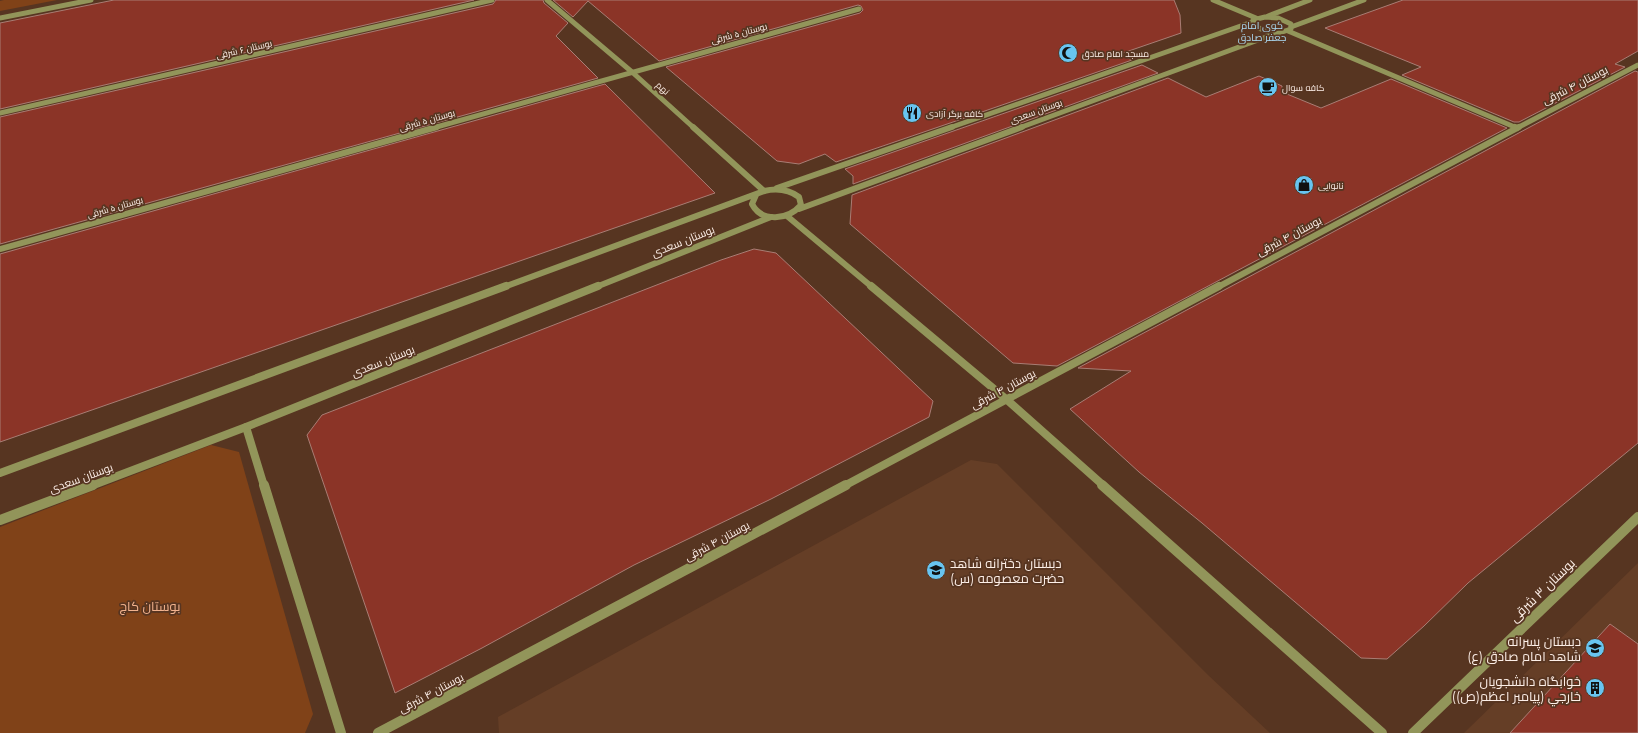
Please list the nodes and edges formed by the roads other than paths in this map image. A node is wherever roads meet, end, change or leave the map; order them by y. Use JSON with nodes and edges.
{"nodes":[{"id":1,"x":91,"y":0,"type":"edge"},
{"id":2,"x":492,"y":0,"type":"edge"},
{"id":3,"x":547,"y":0,"type":"edge"},
{"id":4,"x":1213,"y":0,"type":"edge"},
{"id":5,"x":1310,"y":0,"type":"edge"},
{"id":6,"x":1364,"y":0,"type":"edge"},
{"id":7,"x":859,"y":9,"type":"dead end"},
{"id":8,"x":1265,"y":16,"type":"junction"},
{"id":9,"x":0,"y":18,"type":"edge"},
{"id":10,"x":1254,"y":20,"type":"junction"},
{"id":11,"x":1290,"y":29,"type":"junction"},
{"id":12,"x":1280,"y":32,"type":"junction"},
{"id":13,"x":1638,"y":65,"type":"edge"},
{"id":14,"x":632,"y":72,"type":"junction"},
{"id":15,"x":0,"y":113,"type":"edge"},
{"id":16,"x":1516,"y":128,"type":"junction"},
{"id":17,"x":774,"y":189,"type":"junction"},
{"id":18,"x":764,"y":191,"type":"junction"},
{"id":19,"x":756,"y":195,"type":"junction"},
{"id":20,"x":799,"y":209,"type":"junction"},
{"id":21,"x":788,"y":216,"type":"junction"},
{"id":22,"x":771,"y":217,"type":"junction"},
{"id":23,"x":0,"y":249,"type":"edge"},
{"id":24,"x":1006,"y":400,"type":"junction"},
{"id":25,"x":246,"y":428,"type":"junction"},
{"id":26,"x":0,"y":473,"type":"edge"},
{"id":27,"x":1638,"y":518,"type":"edge"},
{"id":28,"x":0,"y":520,"type":"edge"},
{"id":29,"x":341,"y":733,"type":"edge"},
{"id":30,"x":378,"y":733,"type":"edge"},
{"id":31,"x":1382,"y":733,"type":"edge"},
{"id":32,"x":1413,"y":733,"type":"edge"}],
"edges":[{"from":1,"to":9,"type":"street"},
{"from":2,"to":15,"type":"street","name":"بوستان ۶ شرقی"},
{"from":3,"to":14,"type":"street","name":"نهم"},
{"from":4,"to":10,"type":"street"},
{"from":5,"to":8,"type":"street"},
{"from":6,"to":11,"type":"street"},
{"from":7,"to":14,"type":"street","name":"بوستان ۵ شرقی"},
{"from":8,"to":10,"type":"street","name":"بوستان سعدی"},
{"from":8,"to":11,"type":"street"},
{"from":10,"to":12,"type":"street"},
{"from":10,"to":17,"type":"street","name":"بوستان سعدی"},
{"from":11,"to":12,"type":"street","name":"بوستان سعدی"},
{"from":11,"to":16,"type":"street"},
{"from":12,"to":20,"type":"street","name":"بوستان سعدی"},
{"from":13,"to":16,"type":"street","name":"بوستان ۴ شرقی"},
{"from":14,"to":18,"type":"street","name":"نهم"},
{"from":14,"to":23,"type":"street","name":"بوستان ۵ شرقی"},
{"from":16,"to":24,"type":"street","name":"بوستان ۴ شرقی"},
{"from":17,"to":18,"type":"street"},
{"from":17,"to":20,"type":"street"},
{"from":18,"to":19,"type":"street"},
{"from":19,"to":22,"type":"street"},
{"from":19,"to":26,"type":"street","name":"بوستان سعدی"},
{"from":20,"to":21,"type":"street"},
{"from":21,"to":22,"type":"street"},
{"from":21,"to":24,"type":"street"},
{"from":22,"to":25,"type":"street","name":"بوستان سعدی"},
{"from":24,"to":30,"type":"street","name":"بوستان ۴ شرقی"},
{"from":24,"to":31,"type":"street"},
{"from":25,"to":28,"type":"street","name":"بوستان سعدی"},
{"from":25,"to":29,"type":"street"},
{"from":27,"to":32,"type":"street","name":"بوستان ۳ شرقی"}]}
